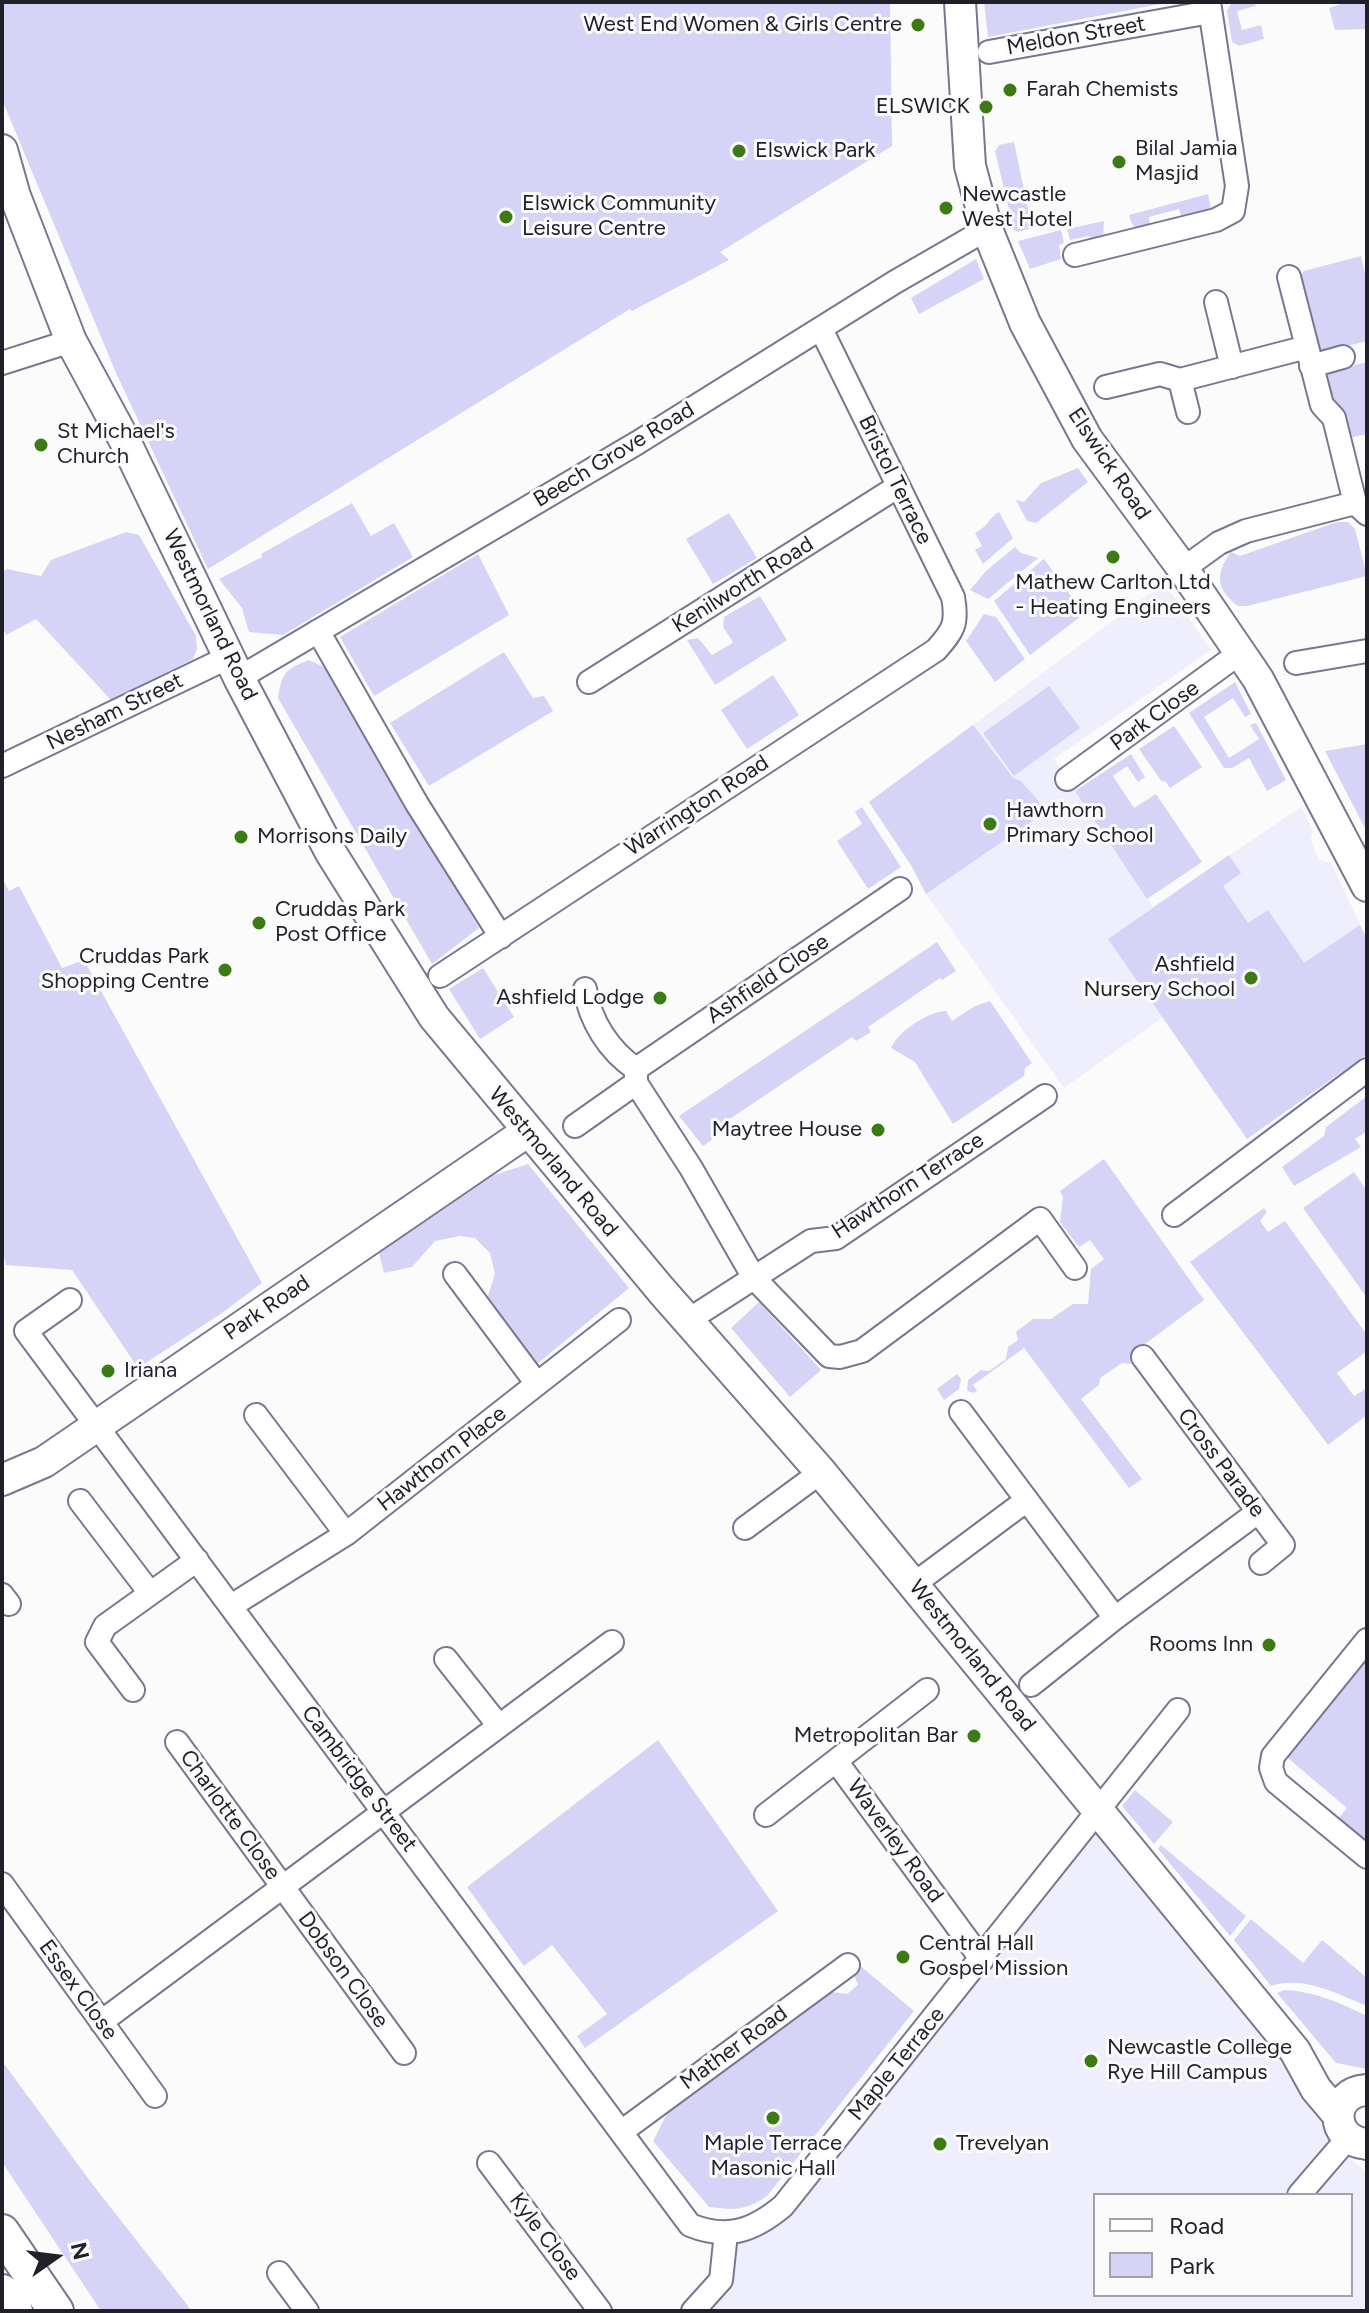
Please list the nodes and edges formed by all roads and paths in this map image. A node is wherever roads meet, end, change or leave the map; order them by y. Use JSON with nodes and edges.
{"nodes":[{"id":1,"x":960,"y":2,"type":"edge"},
{"id":2,"x":1209,"y":7,"type":"edge"},
{"id":3,"x":989,"y":52,"type":"dead end"},
{"id":4,"x":2,"y":150,"type":"edge"},
{"id":5,"x":987,"y":229,"type":"junction"},
{"id":6,"x":1075,"y":255,"type":"dead end"},
{"id":7,"x":1289,"y":277,"type":"dead end"},
{"id":8,"x":1216,"y":302,"type":"dead end"},
{"id":9,"x":821,"y":329,"type":"junction"},
{"id":10,"x":71,"y":341,"type":"junction"},
{"id":11,"x":1309,"y":357,"type":"junction"},
{"id":12,"x":1343,"y":357,"type":"dead end"},
{"id":13,"x":2,"y":363,"type":"edge"},
{"id":14,"x":1232,"y":367,"type":"junction"},
{"id":15,"x":1180,"y":380,"type":"junction"},
{"id":16,"x":1106,"y":387,"type":"dead end"},
{"id":17,"x":1188,"y":412,"type":"dead end"},
{"id":18,"x":897,"y":487,"type":"junction"},
{"id":19,"x":1361,"y":508,"type":"edge"},
{"id":20,"x":1183,"y":569,"type":"junction"},
{"id":21,"x":318,"y":631,"type":"junction"},
{"id":22,"x":951,"y":633,"type":"joint"},
{"id":23,"x":1367,"y":651,"type":"edge"},
{"id":24,"x":1241,"y":652,"type":"junction"},
{"id":25,"x":1296,"y":663,"type":"dead end"},
{"id":26,"x":234,"y":668,"type":"junction"},
{"id":27,"x":589,"y":682,"type":"dead end"},
{"id":28,"x":2,"y":766,"type":"edge"},
{"id":29,"x":1067,"y":779,"type":"dead end"},
{"id":30,"x":1367,"y":886,"type":"edge"},
{"id":31,"x":900,"y":889,"type":"dead end"},
{"id":32,"x":501,"y":937,"type":"junction"},
{"id":33,"x":440,"y":976,"type":"dead end"},
{"id":34,"x":585,"y":989,"type":"dead end"},
{"id":35,"x":1367,"y":1070,"type":"edge"},
{"id":36,"x":636,"y":1076,"type":"junction"},
{"id":37,"x":1045,"y":1096,"type":"dead end"},
{"id":38,"x":575,"y":1126,"type":"dead end"},
{"id":39,"x":528,"y":1131,"type":"junction"},
{"id":40,"x":1174,"y":1215,"type":"dead end"},
{"id":41,"x":1075,"y":1268,"type":"dead end"},
{"id":42,"x":455,"y":1274,"type":"dead end"},
{"id":43,"x":754,"y":1278,"type":"junction"},
{"id":44,"x":70,"y":1300,"type":"dead end"},
{"id":45,"x":619,"y":1320,"type":"dead end"},
{"id":46,"x":687,"y":1321,"type":"junction"},
{"id":47,"x":1143,"y":1357,"type":"dead end"},
{"id":48,"x":537,"y":1384,"type":"junction"},
{"id":49,"x":961,"y":1412,"type":"dead end"},
{"id":50,"x":256,"y":1415,"type":"dead end"},
{"id":51,"x":95,"y":1424,"type":"junction"},
{"id":52,"x":821,"y":1472,"type":"junction"},
{"id":53,"x":2,"y":1480,"type":"edge"},
{"id":54,"x":1027,"y":1500,"type":"junction"},
{"id":55,"x":80,"y":1501,"type":"dead end"},
{"id":56,"x":1258,"y":1512,"type":"junction"},
{"id":57,"x":745,"y":1528,"type":"dead end"},
{"id":58,"x":346,"y":1534,"type":"junction"},
{"id":59,"x":197,"y":1560,"type":"junction"},
{"id":60,"x":1261,"y":1563,"type":"dead end"},
{"id":61,"x":914,"y":1584,"type":"junction"},
{"id":62,"x":150,"y":1593,"type":"junction"},
{"id":63,"x":231,"y":1606,"type":"junction"},
{"id":64,"x":1115,"y":1618,"type":"junction"},
{"id":65,"x":1367,"y":1640,"type":"edge"},
{"id":66,"x":612,"y":1642,"type":"dead end"},
{"id":67,"x":446,"y":1659,"type":"dead end"},
{"id":68,"x":1031,"y":1685,"type":"dead end"},
{"id":69,"x":133,"y":1690,"type":"dead end"},
{"id":70,"x":927,"y":1690,"type":"dead end"},
{"id":71,"x":1178,"y":1710,"type":"dead end"},
{"id":72,"x":499,"y":1726,"type":"junction"},
{"id":73,"x":177,"y":1742,"type":"dead end"},
{"id":74,"x":836,"y":1761,"type":"junction"},
{"id":75,"x":1100,"y":1810,"type":"junction"},
{"id":76,"x":384,"y":1812,"type":"junction"},
{"id":77,"x":766,"y":1815,"type":"dead end"},
{"id":78,"x":1367,"y":1857,"type":"edge"},
{"id":79,"x":2,"y":1884,"type":"edge"},
{"id":80,"x":283,"y":1887,"type":"junction"},
{"id":81,"x":982,"y":1960,"type":"junction"},
{"id":82,"x":848,"y":1965,"type":"dead end"},
{"id":83,"x":101,"y":2022,"type":"junction"},
{"id":84,"x":1295,"y":2051,"type":"junction"},
{"id":85,"x":404,"y":2053,"type":"dead end"},
{"id":86,"x":1363,"y":2090,"type":"edge"},
{"id":87,"x":155,"y":2096,"type":"dead end"},
{"id":88,"x":621,"y":2132,"type":"junction"},
{"id":89,"x":1357,"y":2138,"type":"edge"},
{"id":90,"x":489,"y":2163,"type":"dead end"},
{"id":91,"x":1301,"y":2193,"type":"edge"},
{"id":92,"x":2,"y":2232,"type":"edge"},
{"id":93,"x":735,"y":2232,"type":"junction"},
{"id":94,"x":279,"y":2273,"type":"dead end"},
{"id":95,"x":2,"y":2292,"type":"edge"},
{"id":96,"x":15,"y":2311,"type":"edge"},
{"id":97,"x":56,"y":2311,"type":"edge"},
{"id":98,"x":307,"y":2311,"type":"edge"},
{"id":99,"x":600,"y":2311,"type":"edge"},
{"id":100,"x":693,"y":2311,"type":"edge"}],
"edges":[{"from":1,"to":5,"type":"street","name":"Elswick Road"},
{"from":2,"to":3,"type":"street","name":"Meldon Street"},
{"from":2,"to":6,"type":"street"},
{"from":4,"to":10,"type":"street","name":"Westmorland Road"},
{"from":5,"to":9,"type":"street","name":"Beech Grove Road"},
{"from":5,"to":20,"type":"street","name":"Elswick Road"},
{"from":7,"to":11,"type":"street"},
{"from":8,"to":14,"type":"street"},
{"from":9,"to":18,"type":"street","name":"Bristol Terrace"},
{"from":9,"to":21,"type":"street","name":"Beech Grove Road"},
{"from":10,"to":13,"type":"street"},
{"from":10,"to":26,"type":"street","name":"Westmorland Road"},
{"from":11,"to":12,"type":"street"},
{"from":11,"to":14,"type":"street"},
{"from":11,"to":19,"type":"street"},
{"from":14,"to":15,"type":"street"},
{"from":15,"to":16,"type":"street"},
{"from":15,"to":17,"type":"street"},
{"from":18,"to":22,"type":"street","name":"Bristol Terrace"},
{"from":18,"to":27,"type":"street","name":"Kenilworth Road"},
{"from":19,"to":20,"type":"street"},
{"from":20,"to":24,"type":"street","name":"Elswick Road"},
{"from":21,"to":26,"type":"street","name":"Beech Grove Road"},
{"from":21,"to":32,"type":"street"},
{"from":22,"to":32,"type":"street","name":"Warrington Road"},
{"from":23,"to":25,"type":"street"},
{"from":24,"to":29,"type":"street","name":"Park Close"},
{"from":24,"to":30,"type":"street","name":"Elswick Road"},
{"from":26,"to":28,"type":"street","name":"Nesham Street"},
{"from":26,"to":39,"type":"street","name":"Westmorland Road"},
{"from":31,"to":36,"type":"street","name":"Ashfield Close"},
{"from":32,"to":33,"type":"street","name":"Warrington Road"},
{"from":34,"to":36,"type":"street"},
{"from":35,"to":40,"type":"street"},
{"from":36,"to":38,"type":"street","name":"Ashfield Close"},
{"from":36,"to":43,"type":"street"},
{"from":37,"to":43,"type":"street","name":"Hawthorn Terrace"},
{"from":39,"to":46,"type":"street","name":"Westmorland Road"},
{"from":39,"to":51,"type":"street","name":"Park Road"},
{"from":41,"to":43,"type":"street"},
{"from":42,"to":48,"type":"street"},
{"from":43,"to":46,"type":"street","name":"Hawthorn Terrace"},
{"from":44,"to":51,"type":"street","name":"Cambridge Street"},
{"from":45,"to":48,"type":"street","name":"Hawthorn Place"},
{"from":46,"to":52,"type":"street","name":"Westmorland Road"},
{"from":47,"to":56,"type":"street","name":"Cross Parade"},
{"from":48,"to":58,"type":"street","name":"Hawthorn Place"},
{"from":49,"to":54,"type":"street"},
{"from":50,"to":58,"type":"street"},
{"from":51,"to":53,"type":"street","name":"Park Road"},
{"from":51,"to":59,"type":"street","name":"Cambridge Street"},
{"from":52,"to":57,"type":"street"},
{"from":52,"to":61,"type":"street","name":"Westmorland Road"},
{"from":54,"to":61,"type":"street"},
{"from":54,"to":64,"type":"street"},
{"from":55,"to":62,"type":"street"},
{"from":56,"to":60,"type":"street","name":"Cross Parade"},
{"from":56,"to":64,"type":"street"},
{"from":58,"to":63,"type":"street","name":"Hawthorn Place"},
{"from":59,"to":62,"type":"street"},
{"from":59,"to":63,"type":"street","name":"Cambridge Street"},
{"from":61,"to":75,"type":"street","name":"Westmorland Road"},
{"from":62,"to":69,"type":"street"},
{"from":63,"to":76,"type":"street","name":"Cambridge Street"},
{"from":64,"to":68,"type":"street"},
{"from":65,"to":78,"type":"street"},
{"from":66,"to":72,"type":"street"},
{"from":67,"to":72,"type":"street"},
{"from":70,"to":74,"type":"street","name":"Waverley Road"},
{"from":71,"to":75,"type":"street","name":"Maple Terrace"},
{"from":72,"to":76,"type":"street"},
{"from":73,"to":80,"type":"street","name":"Charlotte Close"},
{"from":74,"to":77,"type":"street","name":"Waverley Road"},
{"from":74,"to":81,"type":"street","name":"Waverley Road"},
{"from":75,"to":81,"type":"street","name":"Maple Terrace"},
{"from":75,"to":84,"type":"street","name":"Westmorland Road"},
{"from":76,"to":80,"type":"street"},
{"from":76,"to":88,"type":"street","name":"Cambridge Street"},
{"from":79,"to":83,"type":"street","name":"Essex Close"},
{"from":80,"to":83,"type":"street"},
{"from":80,"to":85,"type":"street","name":"Dobson Close"},
{"from":81,"to":93,"type":"street","name":"Maple Terrace"},
{"from":82,"to":88,"type":"street","name":"Mather Road"},
{"from":83,"to":87,"type":"street","name":"Essex Close"},
{"from":84,"to":86,"type":"street","name":"Westmorland Road"},
{"from":84,"to":89,"type":"street","name":"Westmorland Road"},
{"from":86,"to":89,"type":"street","name":"Westmorland Road"},
{"from":88,"to":93,"type":"street","name":"Cambridge Street"},
{"from":89,"to":91,"type":"street"},
{"from":90,"to":99,"type":"street","name":"Kyle Close"},
{"from":92,"to":97,"type":"main road"},
{"from":93,"to":100,"type":"street"},
{"from":94,"to":98,"type":"street"},
{"from":95,"to":96,"type":"main road"}]}
